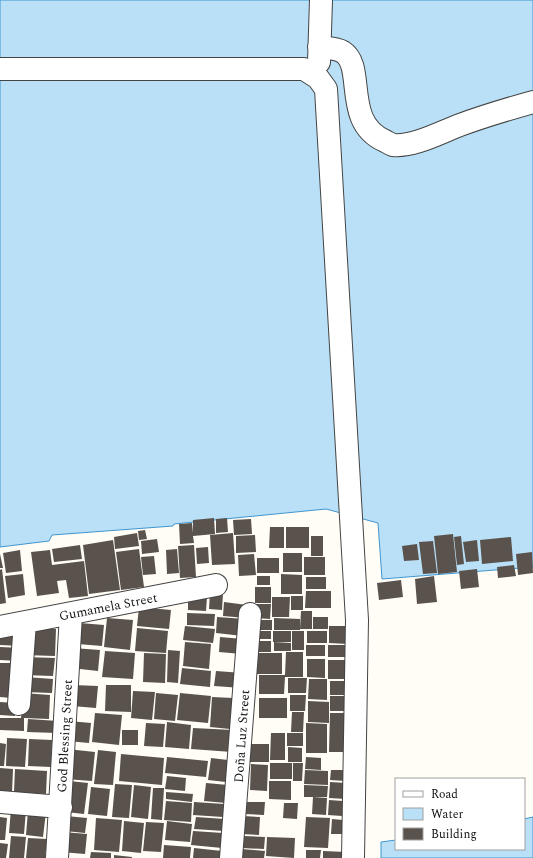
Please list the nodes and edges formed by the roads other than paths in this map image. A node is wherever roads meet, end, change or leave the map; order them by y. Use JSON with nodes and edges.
{"nodes":[{"id":1,"x":321,"y":0,"type":"edge"},
{"id":2,"x":319,"y":47,"type":"junction"},
{"id":3,"x":0,"y":69,"type":"edge"},
{"id":4,"x":318,"y":78,"type":"junction"},
{"id":5,"x":533,"y":102,"type":"edge"},
{"id":6,"x":216,"y":585,"type":"dead end"},
{"id":7,"x":71,"y":614,"type":"junction"},
{"id":8,"x":250,"y":614,"type":"dead end"},
{"id":9,"x":25,"y":622,"type":"junction"},
{"id":10,"x":0,"y":627,"type":"edge"},
{"id":11,"x":19,"y":704,"type":"dead end"},
{"id":12,"x":0,"y":802,"type":"edge"},
{"id":13,"x":61,"y":807,"type":"junction"},
{"id":14,"x":57,"y":858,"type":"edge"},
{"id":15,"x":231,"y":858,"type":"edge"},
{"id":16,"x":352,"y":858,"type":"edge"}],
"edges":[{"from":1,"to":2,"type":"street"},
{"from":2,"to":4,"type":"street"},
{"from":2,"to":5,"type":"street"},
{"from":3,"to":4,"type":"street"},
{"from":4,"to":16,"type":"street"},
{"from":6,"to":7,"type":"street","name":"Gumamela Street"},
{"from":7,"to":9,"type":"street","name":"Gumamela Street"},
{"from":7,"to":13,"type":"street","name":"God Blessing Street"},
{"from":8,"to":15,"type":"street","name":"Doña Luz Street"},
{"from":9,"to":10,"type":"street","name":"Gumamela Street"},
{"from":9,"to":11,"type":"street"},
{"from":12,"to":13,"type":"street"},
{"from":13,"to":14,"type":"street","name":"God Blessing Street"}]}
